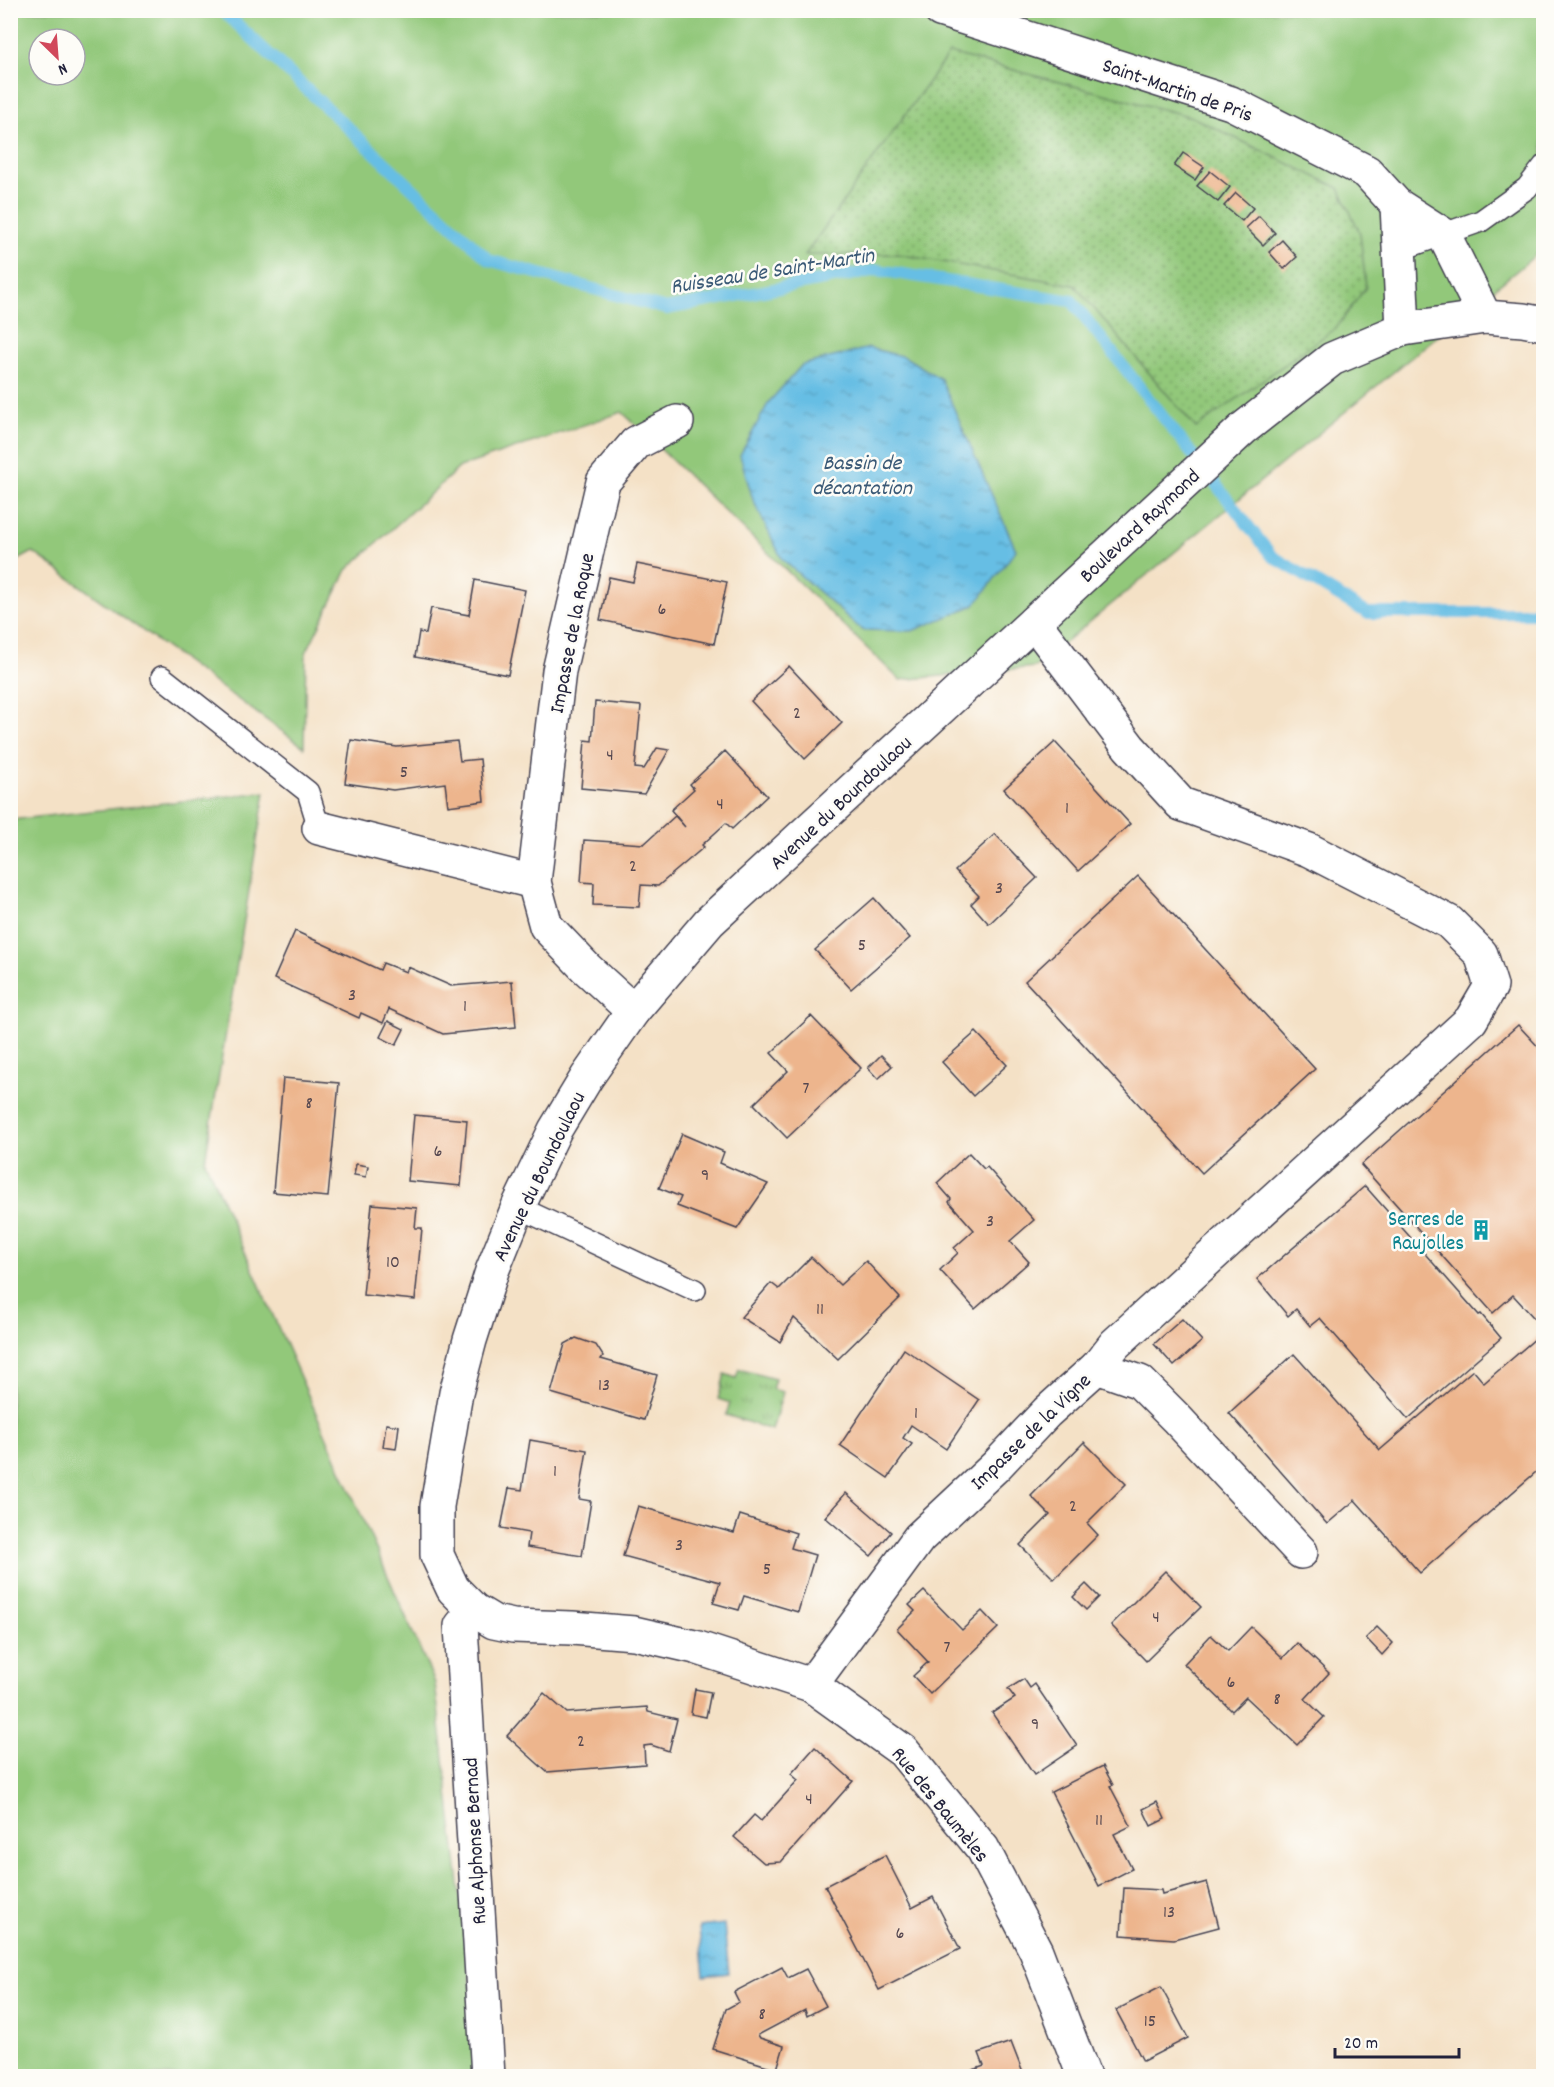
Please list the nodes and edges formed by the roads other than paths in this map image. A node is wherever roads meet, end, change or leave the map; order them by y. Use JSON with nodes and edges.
{"nodes":[{"id":1,"x":940,"y":10,"type":"edge"},
{"id":2,"x":1544,"y":166,"type":"edge"},
{"id":3,"x":1397,"y":206,"type":"junction"},
{"id":4,"x":1444,"y":235,"type":"junction"},
{"id":5,"x":1399,"y":250,"type":"junction"},
{"id":6,"x":1485,"y":317,"type":"junction"},
{"id":7,"x":1544,"y":324,"type":"edge"},
{"id":8,"x":1403,"y":329,"type":"junction"},
{"id":9,"x":677,"y":422,"type":"dead end"},
{"id":10,"x":1034,"y":622,"type":"junction"},
{"id":11,"x":162,"y":677,"type":"dead end"},
{"id":12,"x":319,"y":828,"type":"joint"},
{"id":13,"x":534,"y":882,"type":"junction"},
{"id":14,"x":633,"y":1011,"type":"junction"},
{"id":15,"x":518,"y":1207,"type":"junction"},
{"id":16,"x":695,"y":1290,"type":"dead end"},
{"id":17,"x":1097,"y":1367,"type":"junction"},
{"id":18,"x":1301,"y":1552,"type":"dead end"},
{"id":19,"x":474,"y":1610,"type":"junction"},
{"id":20,"x":811,"y":1684,"type":"junction"},
{"id":21,"x":488,"y":2076,"type":"edge"},
{"id":22,"x":1084,"y":2076,"type":"edge"}],
"edges":[{"from":1,"to":3,"type":"street","name":"Saint-Martin de Pris"},
{"from":2,"to":4,"type":"lane"},
{"from":3,"to":4,"type":"street","name":"Saint-Martin de Pris"},
{"from":3,"to":5,"type":"street"},
{"from":4,"to":5,"type":"lane"},
{"from":4,"to":6,"type":"street"},
{"from":5,"to":8,"type":"street"},
{"from":6,"to":7,"type":"street","name":"Boulevard Raymond"},
{"from":6,"to":8,"type":"street","name":"Boulevard Raymond"},
{"from":8,"to":10,"type":"street","name":"Boulevard Raymond"},
{"from":9,"to":13,"type":"street","name":"Impasse de la Roque"},
{"from":10,"to":14,"type":"street","name":"Avenue du Boundoulaou"},
{"from":10,"to":17,"type":"street"},
{"from":11,"to":12,"type":"lane"},
{"from":12,"to":13,"type":"street"},
{"from":13,"to":14,"type":"street","name":"Impasse de la Roque"},
{"from":14,"to":15,"type":"street","name":"Avenue du Boundoulaou"},
{"from":15,"to":16,"type":"lane"},
{"from":15,"to":19,"type":"street","name":"Avenue du Boundoulaou"},
{"from":17,"to":18,"type":"street","name":"Impasse de la Vigne"},
{"from":17,"to":20,"type":"street","name":"Impasse de la Vigne"},
{"from":19,"to":20,"type":"street","name":"Rue des Baumèles"},
{"from":19,"to":21,"type":"street","name":"Rue Alphonse Bernad"},
{"from":20,"to":22,"type":"street","name":"Rue des Baumèles"}]}
